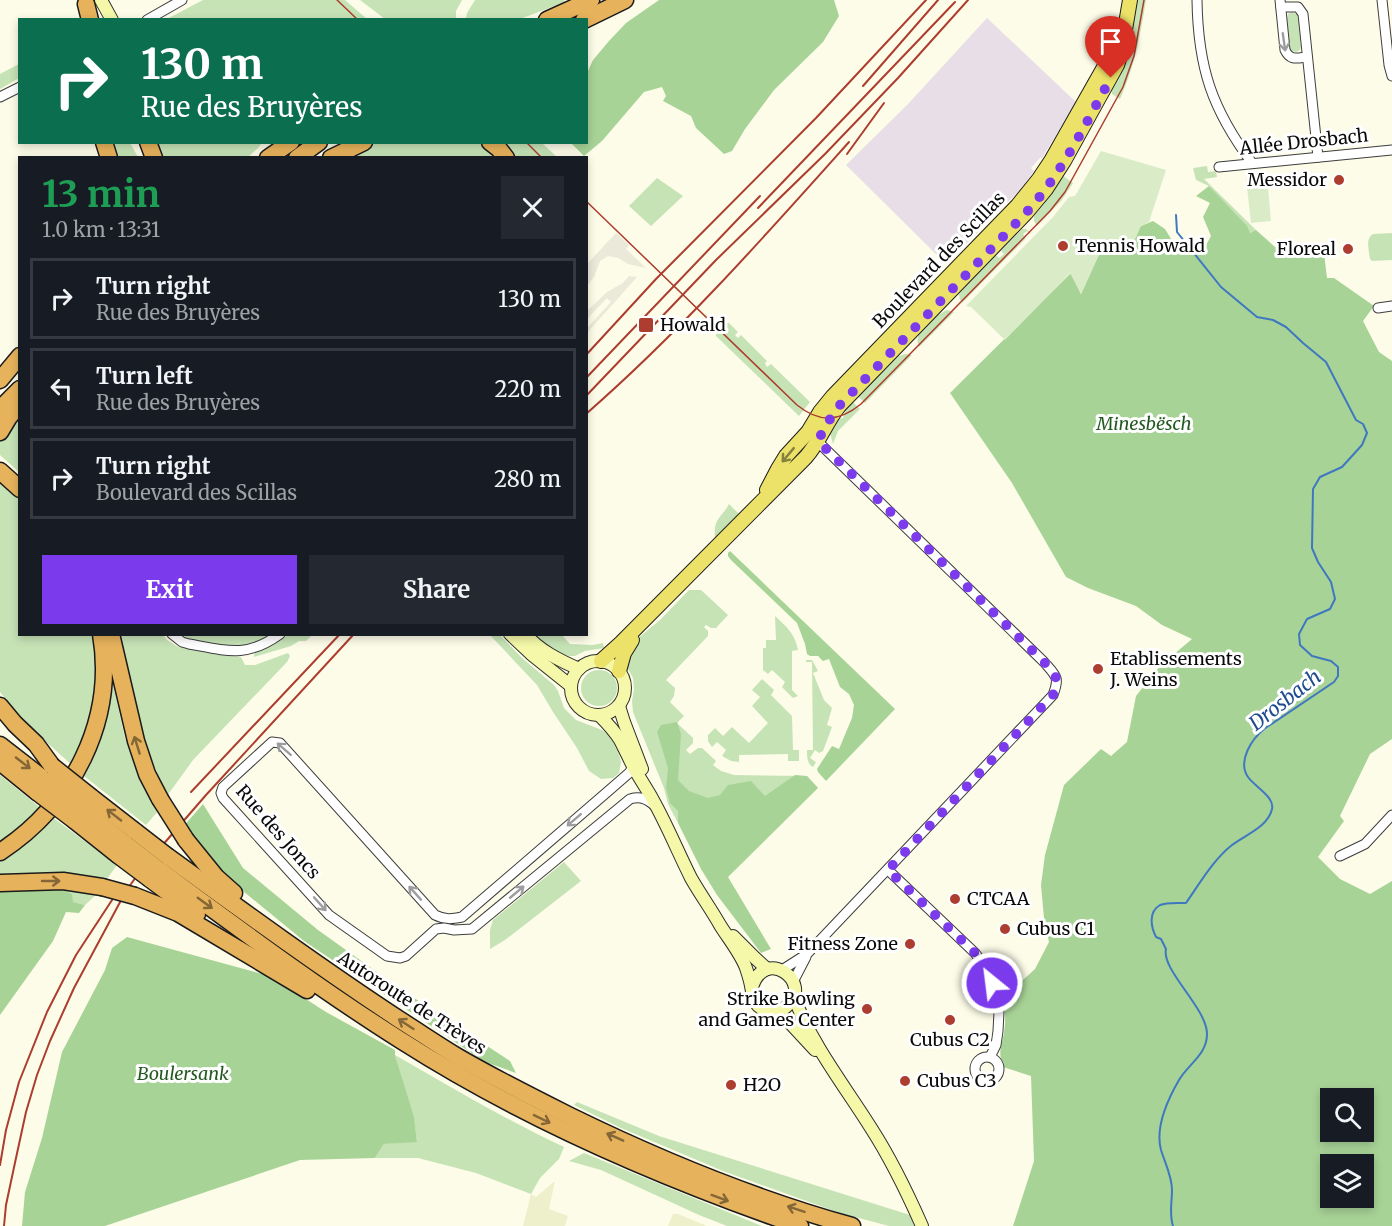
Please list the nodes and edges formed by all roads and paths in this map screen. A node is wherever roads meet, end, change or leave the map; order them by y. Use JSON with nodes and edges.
{"nodes":[{"id":1,"x":182,"y":0,"type":"edge"},
{"id":2,"x":591,"y":0,"type":"edge"},
{"id":3,"x":625,"y":0,"type":"edge"},
{"id":4,"x":1130,"y":0,"type":"edge"},
{"id":5,"x":1197,"y":0,"type":"edge"},
{"id":6,"x":1382,"y":0,"type":"edge"},
{"id":7,"x":1281,"y":4,"type":"edge"},
{"id":8,"x":91,"y":9,"type":"edge"},
{"id":9,"x":108,"y":18,"type":"edge"},
{"id":10,"x":150,"y":18,"type":"edge"},
{"id":11,"x":551,"y":18,"type":"edge"},
{"id":12,"x":588,"y":18,"type":"edge"},
{"id":13,"x":1307,"y":57,"type":"junction"},
{"id":14,"x":1392,"y":76,"type":"edge"},
{"id":15,"x":18,"y":88,"type":"edge"},
{"id":16,"x":0,"y":97,"type":"edge"},
{"id":17,"x":269,"y":144,"type":"edge"},
{"id":18,"x":288,"y":144,"type":"edge"},
{"id":19,"x":316,"y":144,"type":"edge"},
{"id":20,"x":341,"y":144,"type":"edge"},
{"id":21,"x":359,"y":144,"type":"edge"},
{"id":22,"x":493,"y":144,"type":"edge"},
{"id":23,"x":1392,"y":150,"type":"edge"},
{"id":24,"x":259,"y":156,"type":"edge"},
{"id":25,"x":271,"y":156,"type":"edge"},
{"id":26,"x":300,"y":156,"type":"edge"},
{"id":27,"x":324,"y":156,"type":"edge"},
{"id":28,"x":336,"y":156,"type":"edge"},
{"id":29,"x":504,"y":156,"type":"edge"},
{"id":30,"x":1318,"y":157,"type":"junction"},
{"id":31,"x":1252,"y":163,"type":"junction"},
{"id":32,"x":1219,"y":167,"type":"dead end"},
{"id":33,"x":1392,"y":306,"type":"edge"},
{"id":34,"x":1378,"y":308,"type":"dead end"},
{"id":35,"x":18,"y":362,"type":"edge"},
{"id":36,"x":18,"y":363,"type":"edge"},
{"id":37,"x":18,"y":364,"type":"edge"},
{"id":38,"x":0,"y":367,"type":"edge"},
{"id":39,"x":0,"y":380,"type":"edge"},
{"id":40,"x":18,"y":391,"type":"edge"},
{"id":41,"x":0,"y":393,"type":"edge"},
{"id":42,"x":18,"y":406,"type":"edge"},
{"id":43,"x":0,"y":410,"type":"edge"},
{"id":44,"x":0,"y":432,"type":"edge"},
{"id":45,"x":813,"y":437,"type":"junction"},
{"id":46,"x":2,"y":468,"type":"edge"},
{"id":47,"x":18,"y":478,"type":"edge"},
{"id":48,"x":18,"y":487,"type":"edge"},
{"id":49,"x":658,"y":606,"type":"junction"},
{"id":50,"x":101,"y":636,"type":"edge"},
{"id":51,"x":111,"y":636,"type":"edge"},
{"id":52,"x":174,"y":636,"type":"edge"},
{"id":53,"x":277,"y":636,"type":"edge"},
{"id":54,"x":512,"y":636,"type":"edge"},
{"id":55,"x":527,"y":636,"type":"edge"},
{"id":56,"x":601,"y":661,"type":"junction"},
{"id":57,"x":579,"y":669,"type":"junction"},
{"id":58,"x":619,"y":671,"type":"junction"},
{"id":59,"x":571,"y":686,"type":"junction"},
{"id":60,"x":0,"y":706,"type":"edge"},
{"id":61,"x":619,"y":706,"type":"junction"},
{"id":62,"x":599,"y":715,"type":"junction"},
{"id":63,"x":0,"y":726,"type":"edge"},
{"id":64,"x":0,"y":745,"type":"edge"},
{"id":65,"x":0,"y":762,"type":"edge"},
{"id":66,"x":633,"y":767,"type":"junction"},
{"id":67,"x":45,"y":779,"type":"junction"},
{"id":68,"x":606,"y":793,"type":"junction"},
{"id":69,"x":655,"y":803,"type":"junction"},
{"id":70,"x":592,"y":805,"type":"junction"},
{"id":71,"x":618,"y":808,"type":"junction"},
{"id":72,"x":83,"y":809,"type":"junction"},
{"id":73,"x":1392,"y":815,"type":"edge"},
{"id":74,"x":604,"y":819,"type":"junction"},
{"id":75,"x":127,"y":844,"type":"junction"},
{"id":76,"x":0,"y":852,"type":"edge"},
{"id":77,"x":533,"y":856,"type":"junction"},
{"id":78,"x":1340,"y":856,"type":"dead end"},
{"id":79,"x":158,"y":868,"type":"junction"},
{"id":80,"x":544,"y":869,"type":"junction"},
{"id":81,"x":888,"y":870,"type":"junction"},
{"id":82,"x":0,"y":883,"type":"edge"},
{"id":83,"x":462,"y":917,"type":"junction"},
{"id":84,"x":716,"y":917,"type":"junction"},
{"id":85,"x":472,"y":929,"type":"junction"},
{"id":86,"x":301,"y":954,"type":"junction"},
{"id":87,"x":807,"y":954,"type":"junction"},
{"id":88,"x":271,"y":968,"type":"junction"},
{"id":89,"x":767,"y":969,"type":"junction"},
{"id":90,"x":782,"y":970,"type":"junction"},
{"id":91,"x":793,"y":982,"type":"junction"},
{"id":92,"x":752,"y":987,"type":"junction"},
{"id":93,"x":794,"y":998,"type":"junction"},
{"id":94,"x":775,"y":1012,"type":"junction"},
{"id":95,"x":990,"y":1057,"type":"dead end"},
{"id":96,"x":830,"y":1066,"type":"junction"},
{"id":97,"x":490,"y":1092,"type":"junction"},
{"id":98,"x":920,"y":1221,"type":"edge"},
{"id":99,"x":800,"y":1226,"type":"edge"},
{"id":100,"x":852,"y":1226,"type":"edge"}],
"edges":[{"from":1,"to":10,"type":"street"},
{"from":2,"to":11,"type":"highway"},
{"from":3,"to":12,"type":"highway"},
{"from":4,"to":45,"type":"main road","name":"Boulevard des Scillas"},
{"from":5,"to":31,"type":"street"},
{"from":6,"to":14,"type":"street"},
{"from":7,"to":13,"type":"street"},
{"from":7,"to":13,"type":"street","one_way":true},
{"from":8,"to":9,"type":"main road"},
{"from":13,"to":30,"type":"street"},
{"from":15,"to":16,"type":"street"},
{"from":17,"to":24,"type":"highway"},
{"from":18,"to":25,"type":"highway"},
{"from":19,"to":26,"type":"highway"},
{"from":20,"to":27,"type":"highway"},
{"from":21,"to":28,"type":"highway"},
{"from":22,"to":29,"type":"highway"},
{"from":23,"to":30,"type":"street","name":"Allée Drosbach"},
{"from":30,"to":31,"type":"street","name":"Allée Drosbach"},
{"from":31,"to":32,"type":"street","name":"Allée Drosbach"},
{"from":33,"to":34,"type":"street"},
{"from":35,"to":38,"type":"highway"},
{"from":36,"to":39,"type":"highway"},
{"from":37,"to":41,"type":"highway"},
{"from":40,"to":43,"type":"highway"},
{"from":42,"to":44,"type":"highway"},
{"from":45,"to":49,"type":"main road","name":"Boulevard des Scillas"},
{"from":45,"to":81,"type":"street"},
{"from":46,"to":47,"type":"highway"},
{"from":46,"to":48,"type":"highway"},
{"from":49,"to":56,"type":"main road","name":"Boulevard des Scillas"},
{"from":49,"to":58,"type":"main road","name":"Boulevard des Scillas"},
{"from":50,"to":76,"type":"highway"},
{"from":86,"to":51,"type":"highway","one_way":true,"bridge":true},
{"from":52,"to":53,"type":"street"},
{"from":54,"to":59,"type":"main road"},
{"from":55,"to":57,"type":"main road"},
{"from":56,"to":57,"type":"main road"},
{"from":56,"to":58,"type":"main road"},
{"from":57,"to":59,"type":"main road"},
{"from":58,"to":61,"type":"main road"},
{"from":59,"to":62,"type":"main road"},
{"from":60,"to":67,"type":"highway"},
{"from":61,"to":62,"type":"main road"},
{"from":61,"to":69,"type":"main road"},
{"from":62,"to":66,"type":"main road"},
{"from":63,"to":67,"type":"highway","name":"Autoroute de Trèves"},
{"from":64,"to":67,"type":"highway","name":"Autoroute de Trèves","one_way":true},
{"from":65,"to":67,"type":"highway"},
{"from":66,"to":68,"type":"street"},
{"from":66,"to":69,"type":"main road"},
{"from":67,"to":72,"type":"highway","bridge":true},
{"from":67,"to":72,"type":"highway","name":"Autoroute de Trèves","bridge":true},
{"from":68,"to":70,"type":"street"},
{"from":68,"to":71,"type":"street"},
{"from":69,"to":71,"type":"street"},
{"from":69,"to":84,"type":"main road"},
{"from":70,"to":74,"type":"street"},
{"from":70,"to":77,"type":"street","one_way":true},
{"from":71,"to":74,"type":"street"},
{"from":72,"to":75,"type":"highway"},
{"from":75,"to":72,"type":"highway","name":"Autoroute de Trèves","one_way":true},
{"from":73,"to":78,"type":"street"},
{"from":74,"to":80,"type":"street"},
{"from":75,"to":79,"type":"highway","bridge":true},
{"from":75,"to":79,"type":"highway","name":"Autoroute de Trèves","bridge":true},
{"from":77,"to":80,"type":"street"},
{"from":77,"to":83,"type":"street"},
{"from":79,"to":86,"type":"highway","name":"Autoroute de Trèves"},
{"from":79,"to":88,"type":"highway"},
{"from":79,"to":97,"type":"highway","name":"Autoroute de Trèves","one_way":true},
{"from":85,"to":80,"type":"street","one_way":true},
{"from":81,"to":87,"type":"street"},
{"from":81,"to":95,"type":"street"},
{"from":82,"to":88,"type":"highway","one_way":true,"bridge":true},
{"from":83,"to":85,"type":"street"},
{"from":83,"to":85,"type":"street","name":"Rue des Joncs","one_way":true},
{"from":84,"to":89,"type":"main road"},
{"from":84,"to":92,"type":"main road"},
{"from":100,"to":86,"type":"highway","name":"Autoroute de Trèves","one_way":true},
{"from":87,"to":90,"type":"street"},
{"from":87,"to":91,"type":"street"},
{"from":88,"to":97,"type":"highway"},
{"from":89,"to":90,"type":"main road"},
{"from":89,"to":92,"type":"main road"},
{"from":90,"to":91,"type":"main road"},
{"from":91,"to":93,"type":"main road"},
{"from":92,"to":94,"type":"main road"},
{"from":93,"to":94,"type":"main road"},
{"from":93,"to":96,"type":"main road"},
{"from":94,"to":96,"type":"main road"},
{"from":96,"to":98,"type":"main road"},
{"from":97,"to":99,"type":"highway","name":"Autoroute de Trèves","one_way":true}]}
